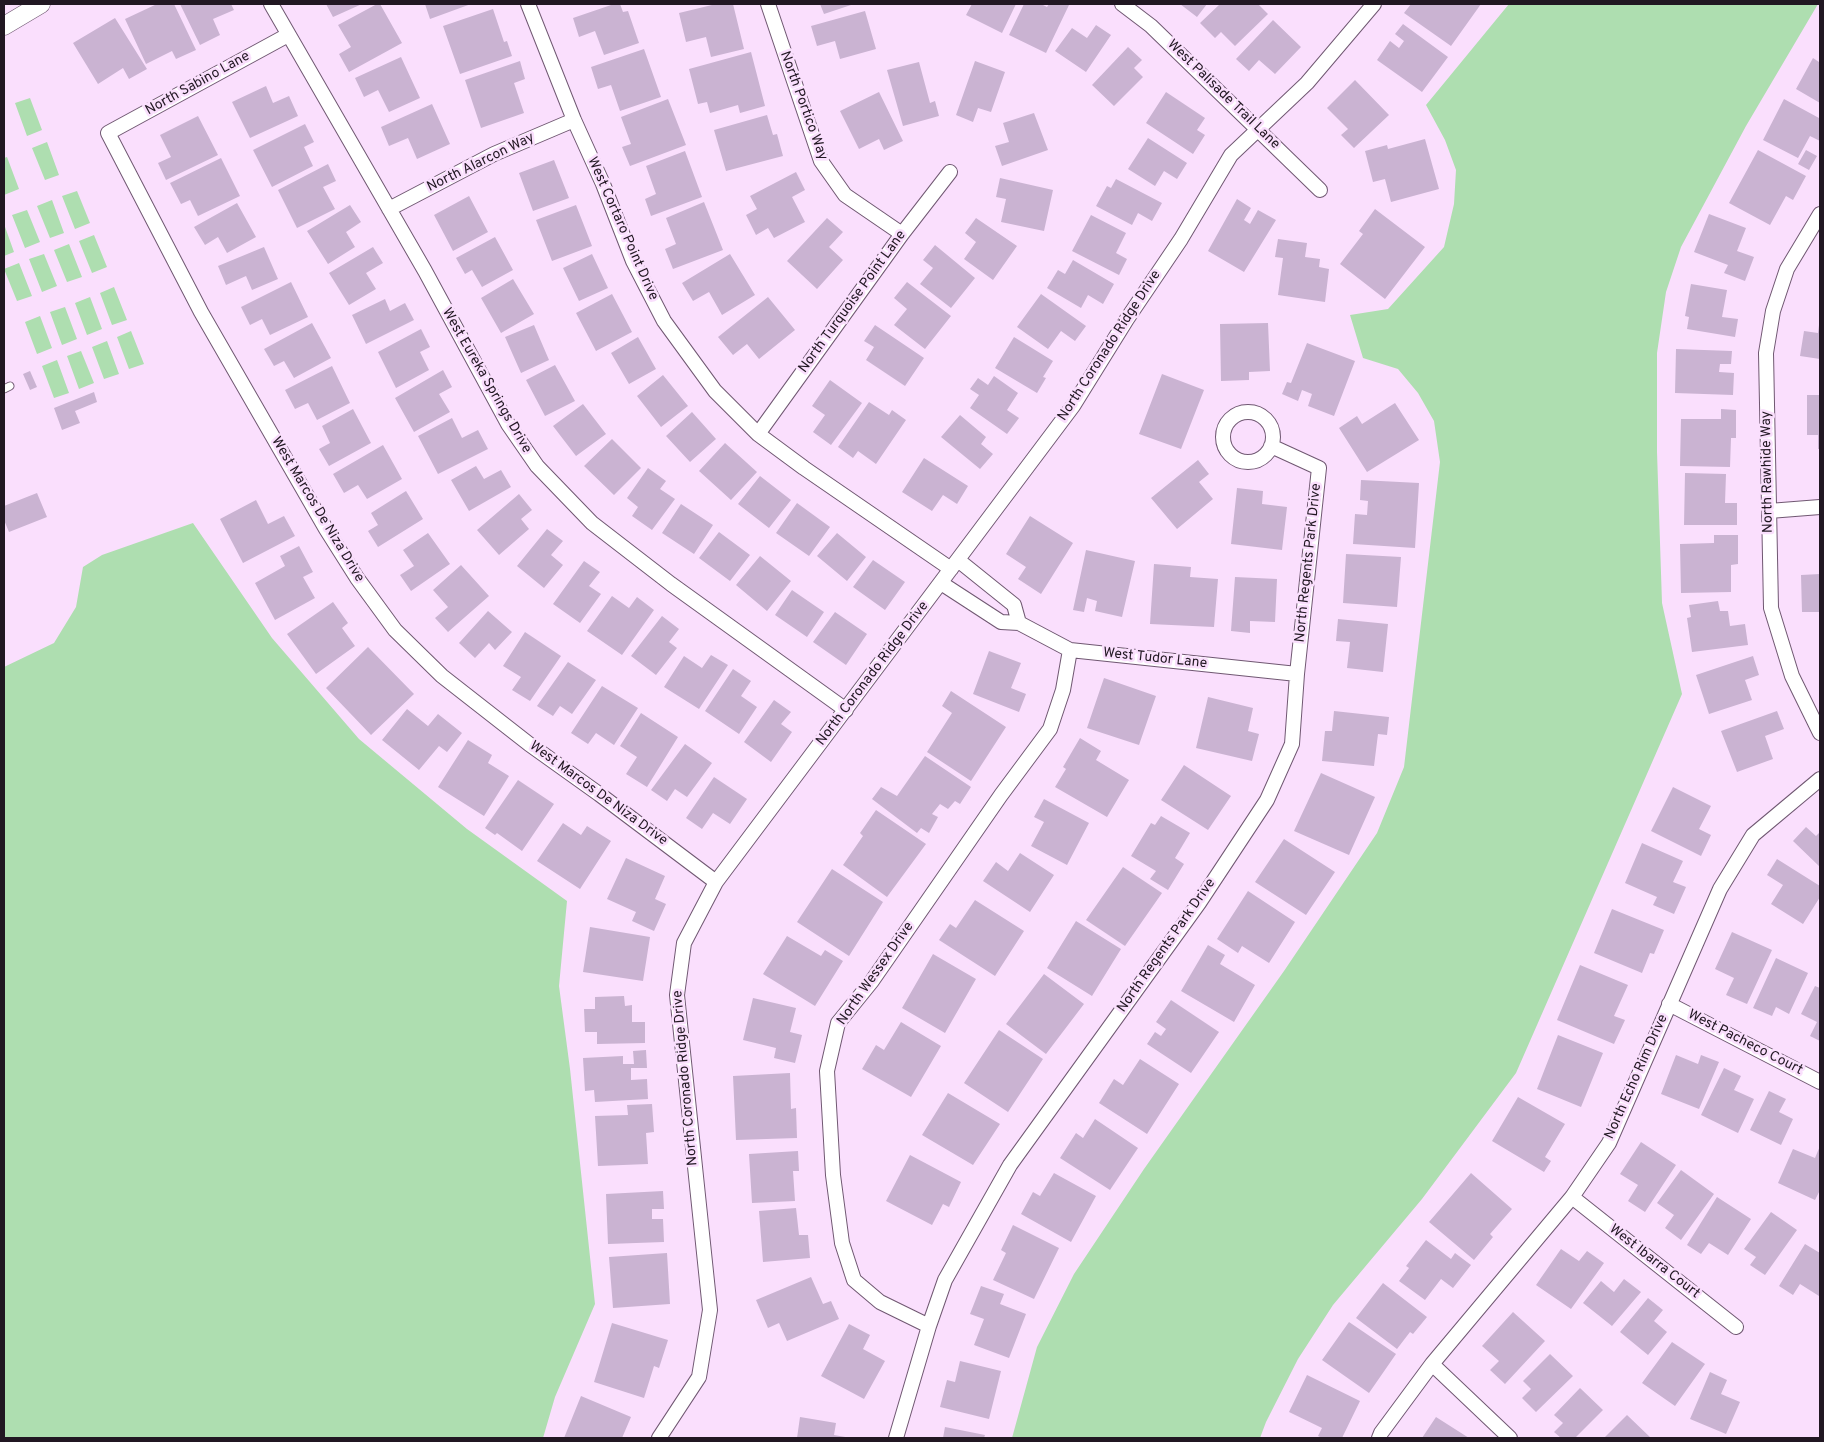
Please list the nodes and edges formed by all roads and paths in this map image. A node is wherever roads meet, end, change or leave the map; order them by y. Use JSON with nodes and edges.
{"nodes":[{"id":1,"x":41,"y":4,"type":"edge"},
{"id":2,"x":271,"y":4,"type":"edge"},
{"id":3,"x":528,"y":4,"type":"edge"},
{"id":4,"x":768,"y":4,"type":"edge"},
{"id":5,"x":1122,"y":4,"type":"edge"},
{"id":6,"x":1374,"y":4,"type":"edge"},
{"id":7,"x":4,"y":26,"type":"edge"},
{"id":8,"x":288,"y":35,"type":"junction"},
{"id":9,"x":574,"y":120,"type":"junction"},
{"id":10,"x":1258,"y":130,"type":"junction"},
{"id":11,"x":108,"y":133,"type":"joint"},
{"id":12,"x":950,"y":172,"type":"dead end"},
{"id":13,"x":1320,"y":190,"type":"dead end"},
{"id":14,"x":389,"y":209,"type":"junction"},
{"id":15,"x":1820,"y":214,"type":"edge"},
{"id":16,"x":902,"y":234,"type":"junction"},
{"id":17,"x":758,"y":434,"type":"junction"},
{"id":18,"x":1271,"y":446,"type":"dead end"},
{"id":19,"x":1820,"y":508,"type":"edge"},
{"id":20,"x":1769,"y":511,"type":"junction"},
{"id":21,"x":954,"y":564,"type":"junction"},
{"id":22,"x":941,"y":583,"type":"junction"},
{"id":23,"x":1019,"y":623,"type":"junction"},
{"id":24,"x":1070,"y":650,"type":"junction"},
{"id":25,"x":1298,"y":674,"type":"junction"},
{"id":26,"x":846,"y":710,"type":"junction"},
{"id":27,"x":1820,"y":733,"type":"edge"},
{"id":28,"x":1820,"y":779,"type":"edge"},
{"id":29,"x":716,"y":882,"type":"junction"},
{"id":30,"x":1669,"y":1004,"type":"junction"},
{"id":31,"x":1820,"y":1082,"type":"edge"},
{"id":32,"x":1572,"y":1197,"type":"junction"},
{"id":33,"x":929,"y":1326,"type":"junction"},
{"id":34,"x":1736,"y":1327,"type":"dead end"},
{"id":35,"x":1432,"y":1364,"type":"junction"},
{"id":36,"x":659,"y":1438,"type":"edge"},
{"id":37,"x":896,"y":1438,"type":"edge"},
{"id":38,"x":1378,"y":1438,"type":"edge"},
{"id":39,"x":1510,"y":1438,"type":"edge"}],
"edges":[{"from":1,"to":7,"type":"street"},
{"from":2,"to":8,"type":"street","name":"West Eureka Springs Drive"},
{"from":3,"to":9,"type":"street","name":"West Cortaro Point Drive"},
{"from":4,"to":16,"type":"street","name":"North Portico Way"},
{"from":5,"to":10,"type":"street","name":"West Palisade Trail Lane"},
{"from":6,"to":10,"type":"street","name":"North Coronado Ridge Drive"},
{"from":8,"to":11,"type":"street","name":"North Sabino Lane"},
{"from":8,"to":14,"type":"street","name":"West Eureka Springs Drive"},
{"from":9,"to":14,"type":"street","name":"North Alarcon Way"},
{"from":9,"to":17,"type":"street","name":"West Cortaro Point Drive"},
{"from":10,"to":13,"type":"street","name":"West Palisade Trail Lane"},
{"from":10,"to":21,"type":"street","name":"North Coronado Ridge Drive"},
{"from":11,"to":29,"type":"street","name":"West Marcos De Niza Drive"},
{"from":12,"to":16,"type":"street","name":"North Turquoise Point Lane"},
{"from":14,"to":26,"type":"street","name":"West Eureka Springs Drive"},
{"from":15,"to":20,"type":"street","name":"North Rawhide Way"},
{"from":16,"to":17,"type":"street","name":"North Turquoise Point Lane"},
{"from":17,"to":21,"type":"street","name":"West Cortaro Point Drive"},
{"from":18,"to":25,"type":"street","name":"North Regents Park Drive"},
{"from":19,"to":20,"type":"street"},
{"from":20,"to":27,"type":"street","name":"North Rawhide Way"},
{"from":21,"to":22,"type":"street","name":"North Coronado Ridge Drive"},
{"from":21,"to":23,"type":"street"},
{"from":22,"to":23,"type":"street","name":"West Tudor Lane"},
{"from":22,"to":26,"type":"street","name":"North Coronado Ridge Drive"},
{"from":23,"to":24,"type":"street","name":"West Tudor Lane"},
{"from":24,"to":25,"type":"street","name":"West Tudor Lane"},
{"from":24,"to":33,"type":"street","name":"North Wessex Drive"},
{"from":25,"to":33,"type":"street","name":"North Regents Park Drive"},
{"from":26,"to":29,"type":"street","name":"North Coronado Ridge Drive"},
{"from":28,"to":30,"type":"street","name":"North Echo Rim Drive"},
{"from":29,"to":36,"type":"street","name":"North Coronado Ridge Drive"},
{"from":30,"to":31,"type":"street","name":"West Pacheco Court"},
{"from":30,"to":32,"type":"street","name":"North Echo Rim Drive"},
{"from":32,"to":34,"type":"street","name":"West Ibarra Court"},
{"from":32,"to":35,"type":"street","name":"North Echo Rim Drive"},
{"from":33,"to":37,"type":"street","name":"North Regents Park Drive"},
{"from":35,"to":38,"type":"street","name":"North Echo Rim Drive"},
{"from":35,"to":39,"type":"street"}]}
